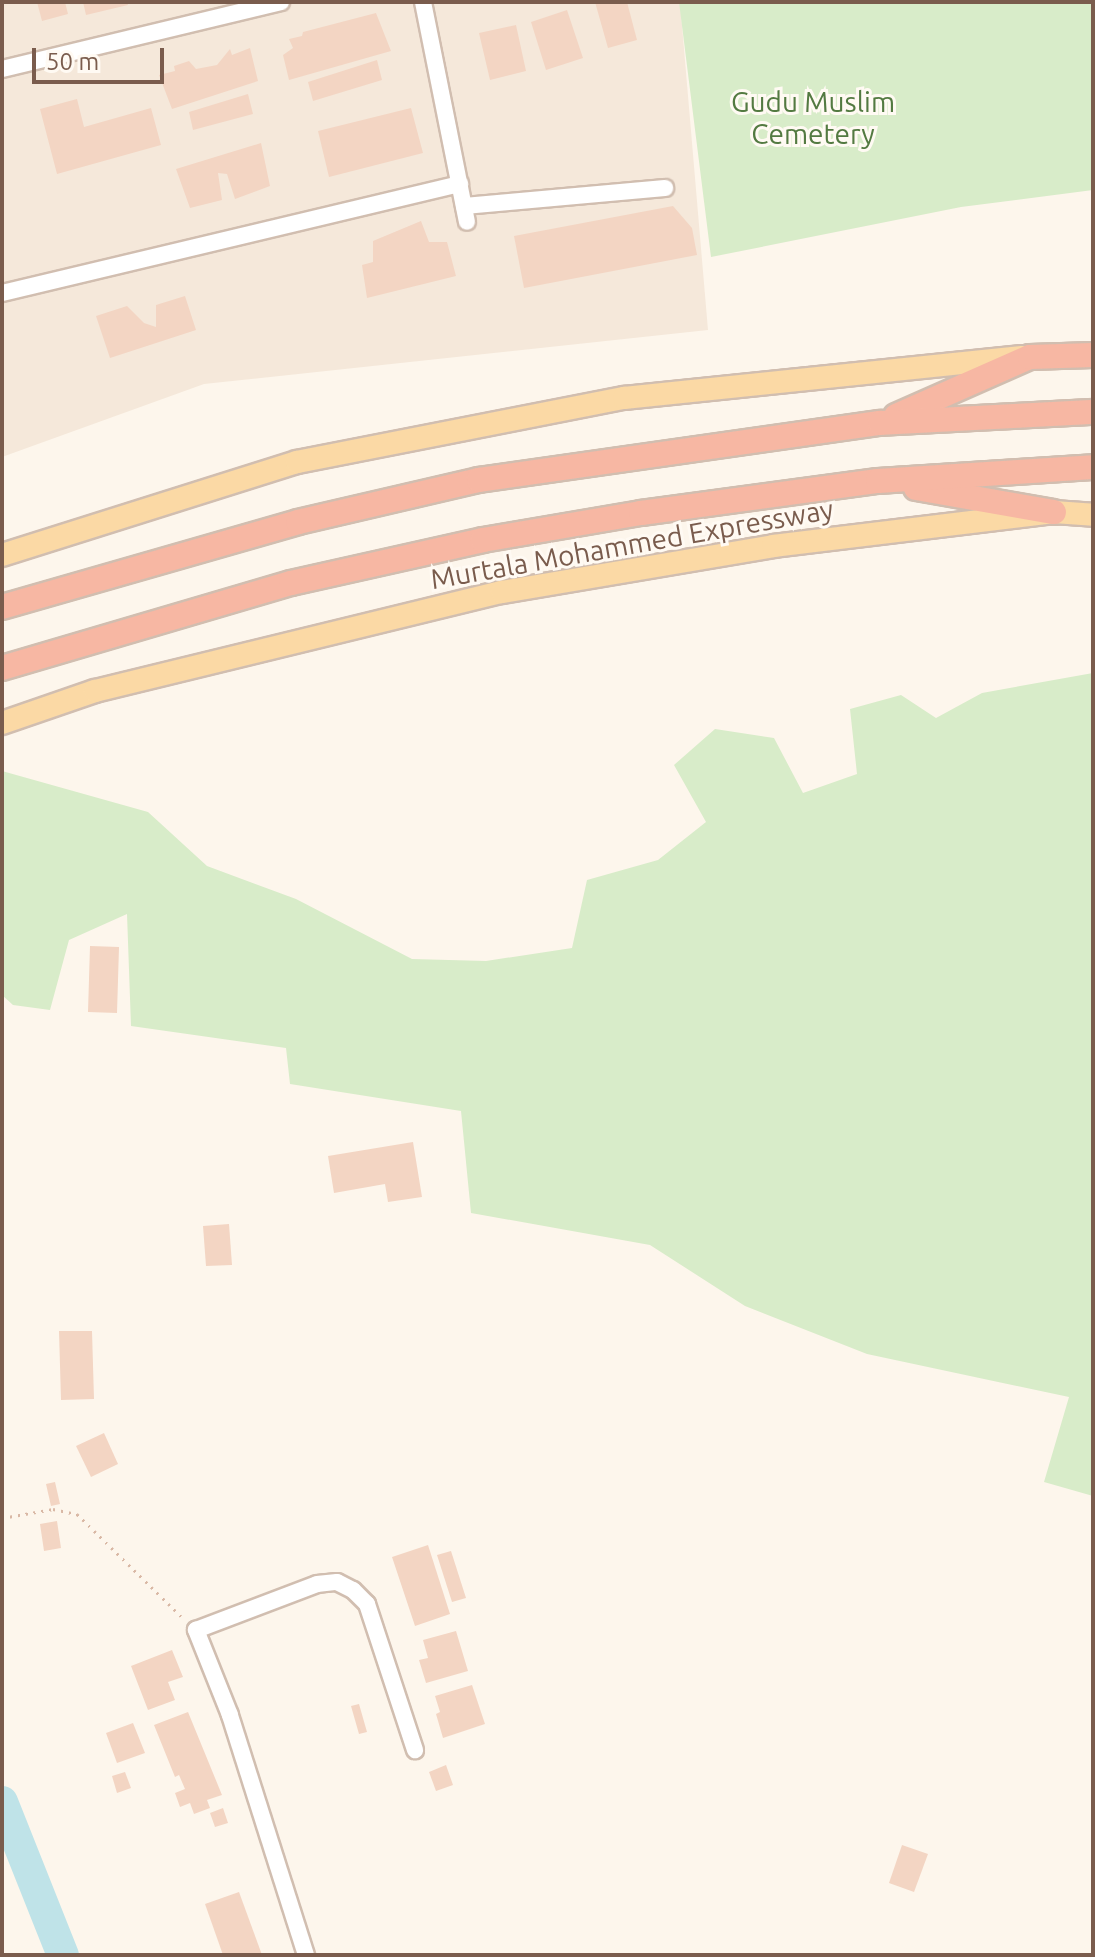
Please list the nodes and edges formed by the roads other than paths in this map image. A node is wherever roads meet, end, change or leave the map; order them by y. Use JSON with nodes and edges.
{"nodes":[{"id":1,"x":281,"y":2,"type":"edge"},
{"id":2,"x":423,"y":2,"type":"edge"},
{"id":3,"x":2,"y":69,"type":"edge"},
{"id":4,"x":460,"y":184,"type":"junction"},
{"id":5,"x":665,"y":188,"type":"dead end"},
{"id":6,"x":2,"y":293,"type":"edge"},
{"id":7,"x":1093,"y":355,"type":"edge"},
{"id":8,"x":1030,"y":357,"type":"junction"},
{"id":9,"x":1093,"y":412,"type":"edge"},
{"id":10,"x":880,"y":423,"type":"junction"},
{"id":11,"x":1093,"y":467,"type":"edge"},
{"id":12,"x":878,"y":481,"type":"junction"},
{"id":13,"x":1054,"y":512,"type":"junction"},
{"id":14,"x":1093,"y":515,"type":"edge"},
{"id":15,"x":2,"y":555,"type":"edge"},
{"id":16,"x":2,"y":607,"type":"edge"},
{"id":17,"x":2,"y":668,"type":"edge"},
{"id":18,"x":2,"y":723,"type":"edge"},
{"id":19,"x":415,"y":1750,"type":"dead end"},
{"id":20,"x":306,"y":1955,"type":"edge"}],
"edges":[{"from":1,"to":3,"type":"street"},
{"from":2,"to":4,"type":"street"},
{"from":4,"to":5,"type":"street"},
{"from":4,"to":6,"type":"street"},
{"from":7,"to":8,"type":"highway"},
{"from":8,"to":10,"type":"highway"},
{"from":8,"to":15,"type":"main road"},
{"from":9,"to":10,"type":"highway"},
{"from":10,"to":16,"type":"highway"},
{"from":11,"to":12,"type":"highway","name":"Murtala Mohammed Expressway"},
{"from":12,"to":13,"type":"highway"},
{"from":12,"to":17,"type":"highway","name":"Murtala Mohammed Expressway"},
{"from":13,"to":14,"type":"main road","name":"Murtala Mohammed Expressway"},
{"from":13,"to":18,"type":"main road","name":"Murtala Mohammed Expressway"},
{"from":19,"to":20,"type":"street"}]}
